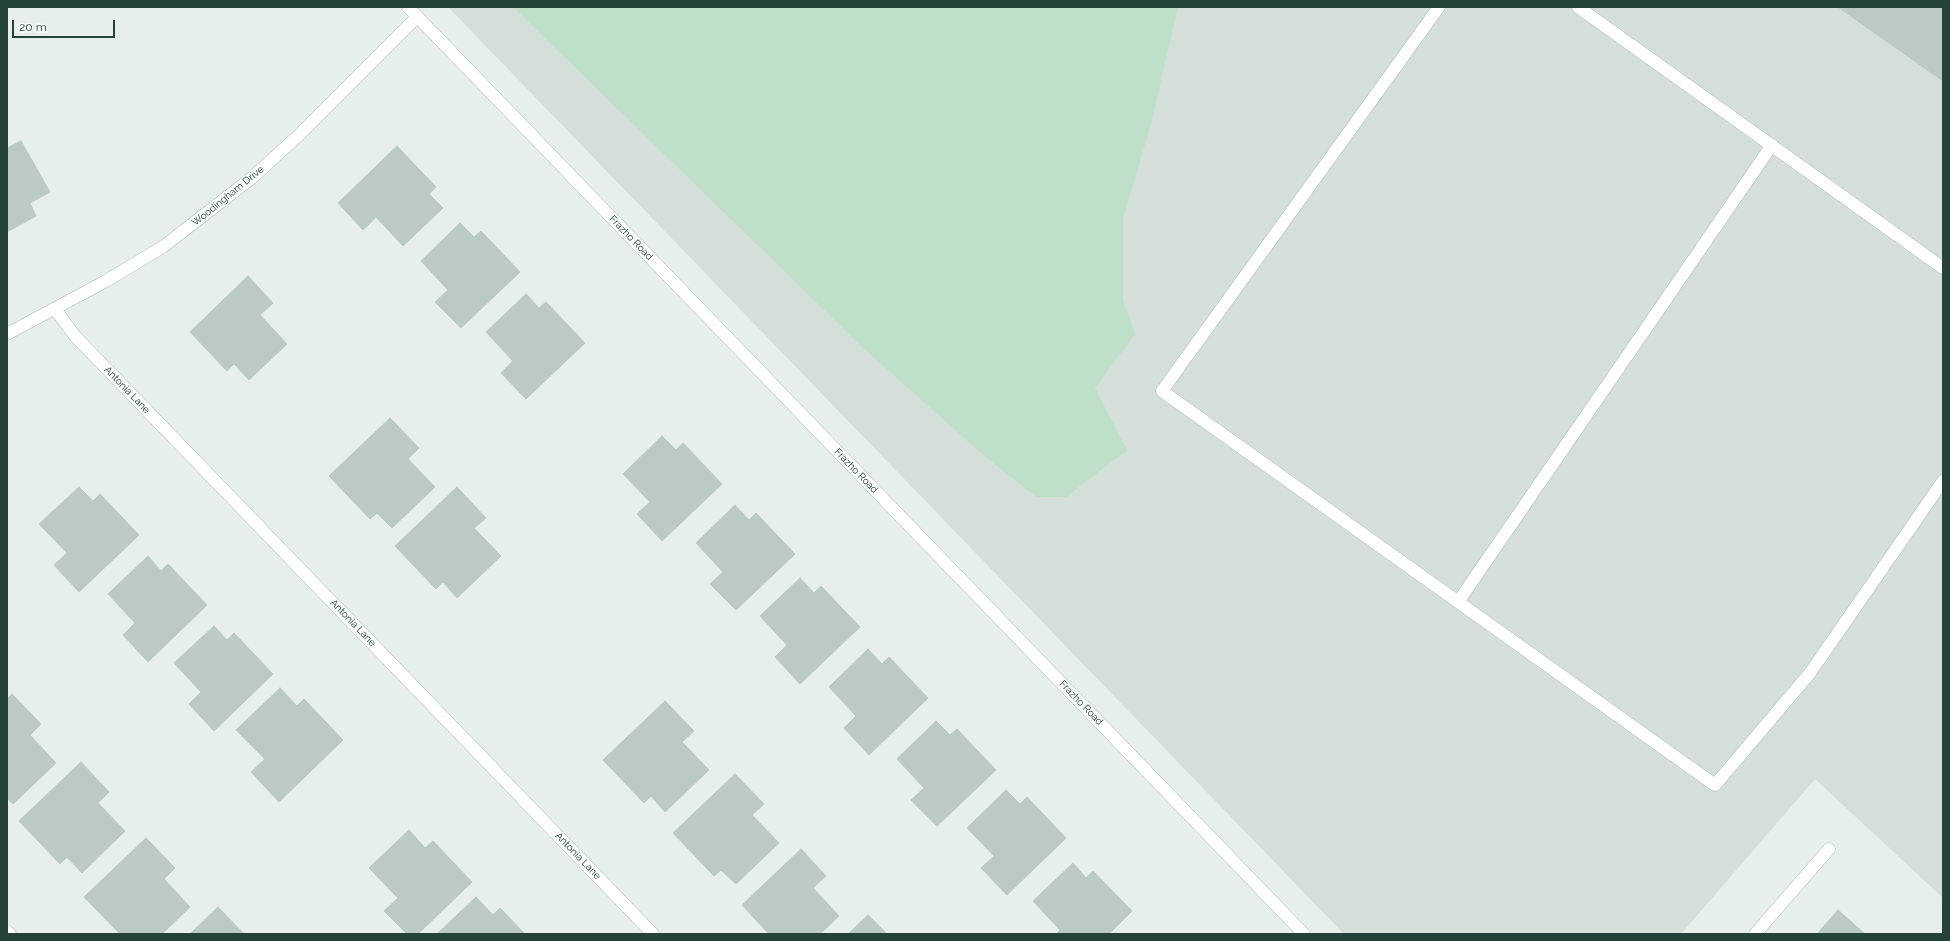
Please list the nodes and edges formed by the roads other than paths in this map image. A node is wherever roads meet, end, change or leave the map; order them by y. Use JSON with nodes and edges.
{"nodes":[{"id":1,"x":408,"y":7,"type":"edge"},
{"id":2,"x":1439,"y":7,"type":"edge"},
{"id":3,"x":1578,"y":7,"type":"edge"},
{"id":4,"x":417,"y":17,"type":"junction"},
{"id":5,"x":1772,"y":146,"type":"junction"},
{"id":6,"x":1943,"y":268,"type":"edge"},
{"id":7,"x":55,"y":309,"type":"junction"},
{"id":8,"x":7,"y":334,"type":"edge"},
{"id":9,"x":1943,"y":481,"type":"edge"},
{"id":10,"x":1458,"y":602,"type":"junction"},
{"id":11,"x":1829,"y":849,"type":"dead end"},
{"id":12,"x":7,"y":931,"type":"edge"},
{"id":13,"x":10,"y":934,"type":"edge"},
{"id":14,"x":653,"y":934,"type":"edge"},
{"id":15,"x":1304,"y":934,"type":"edge"},
{"id":16,"x":1755,"y":934,"type":"edge"}],
"edges":[{"from":1,"to":4,"type":"street","name":"Frazho Road"},
{"from":2,"to":10,"type":"street"},
{"from":3,"to":5,"type":"street"},
{"from":4,"to":7,"type":"street","name":"Woodingham Drive"},
{"from":4,"to":15,"type":"street","name":"Frazho Road"},
{"from":5,"to":6,"type":"street"},
{"from":5,"to":10,"type":"street"},
{"from":7,"to":8,"type":"street","name":"Woodingham Drive"},
{"from":7,"to":14,"type":"street","name":"Antonia Lane"},
{"from":9,"to":10,"type":"street"},
{"from":11,"to":16,"type":"street"},
{"from":12,"to":13,"type":"street"}]}
